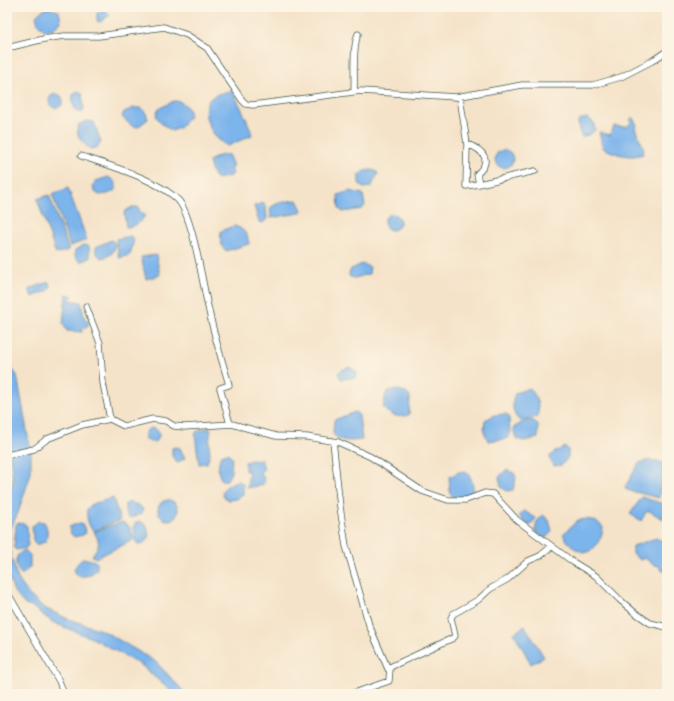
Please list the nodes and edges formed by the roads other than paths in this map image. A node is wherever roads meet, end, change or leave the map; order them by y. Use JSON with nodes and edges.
{"nodes":[{"id":1,"x":358,"y":34,"type":"dead end"},
{"id":2,"x":7,"y":48,"type":"edge"},
{"id":3,"x":667,"y":51,"type":"edge"},
{"id":4,"x":354,"y":92,"type":"junction"},
{"id":5,"x":460,"y":97,"type":"junction"},
{"id":6,"x":467,"y":144,"type":"junction"},
{"id":7,"x":81,"y":156,"type":"dead end"},
{"id":8,"x":535,"y":170,"type":"dead end"},
{"id":9,"x":479,"y":184,"type":"junction"},
{"id":10,"x":86,"y":306,"type":"dead end"},
{"id":11,"x":110,"y":419,"type":"junction"},
{"id":12,"x":230,"y":424,"type":"junction"},
{"id":13,"x":333,"y":441,"type":"junction"},
{"id":14,"x":7,"y":455,"type":"edge"},
{"id":15,"x":550,"y":547,"type":"junction"},
{"id":16,"x":7,"y":592,"type":"edge"},
{"id":17,"x":667,"y":627,"type":"edge"},
{"id":18,"x":388,"y":669,"type":"junction"},
{"id":19,"x":64,"y":694,"type":"edge"},
{"id":20,"x":351,"y":694,"type":"edge"}],
"edges":[{"from":1,"to":4,"type":"street"},
{"from":2,"to":4,"type":"street"},
{"from":3,"to":5,"type":"street"},
{"from":4,"to":5,"type":"street"},
{"from":5,"to":6,"type":"street"},
{"from":6,"to":9,"type":"street"},
{"from":6,"to":9,"type":"street"},
{"from":7,"to":12,"type":"street"},
{"from":8,"to":9,"type":"street"},
{"from":10,"to":11,"type":"street"},
{"from":11,"to":12,"type":"street"},
{"from":11,"to":14,"type":"street"},
{"from":12,"to":13,"type":"street"},
{"from":13,"to":15,"type":"street"},
{"from":13,"to":18,"type":"street"},
{"from":15,"to":17,"type":"street"},
{"from":15,"to":18,"type":"street"},
{"from":16,"to":19,"type":"street"},
{"from":18,"to":20,"type":"street"}]}
